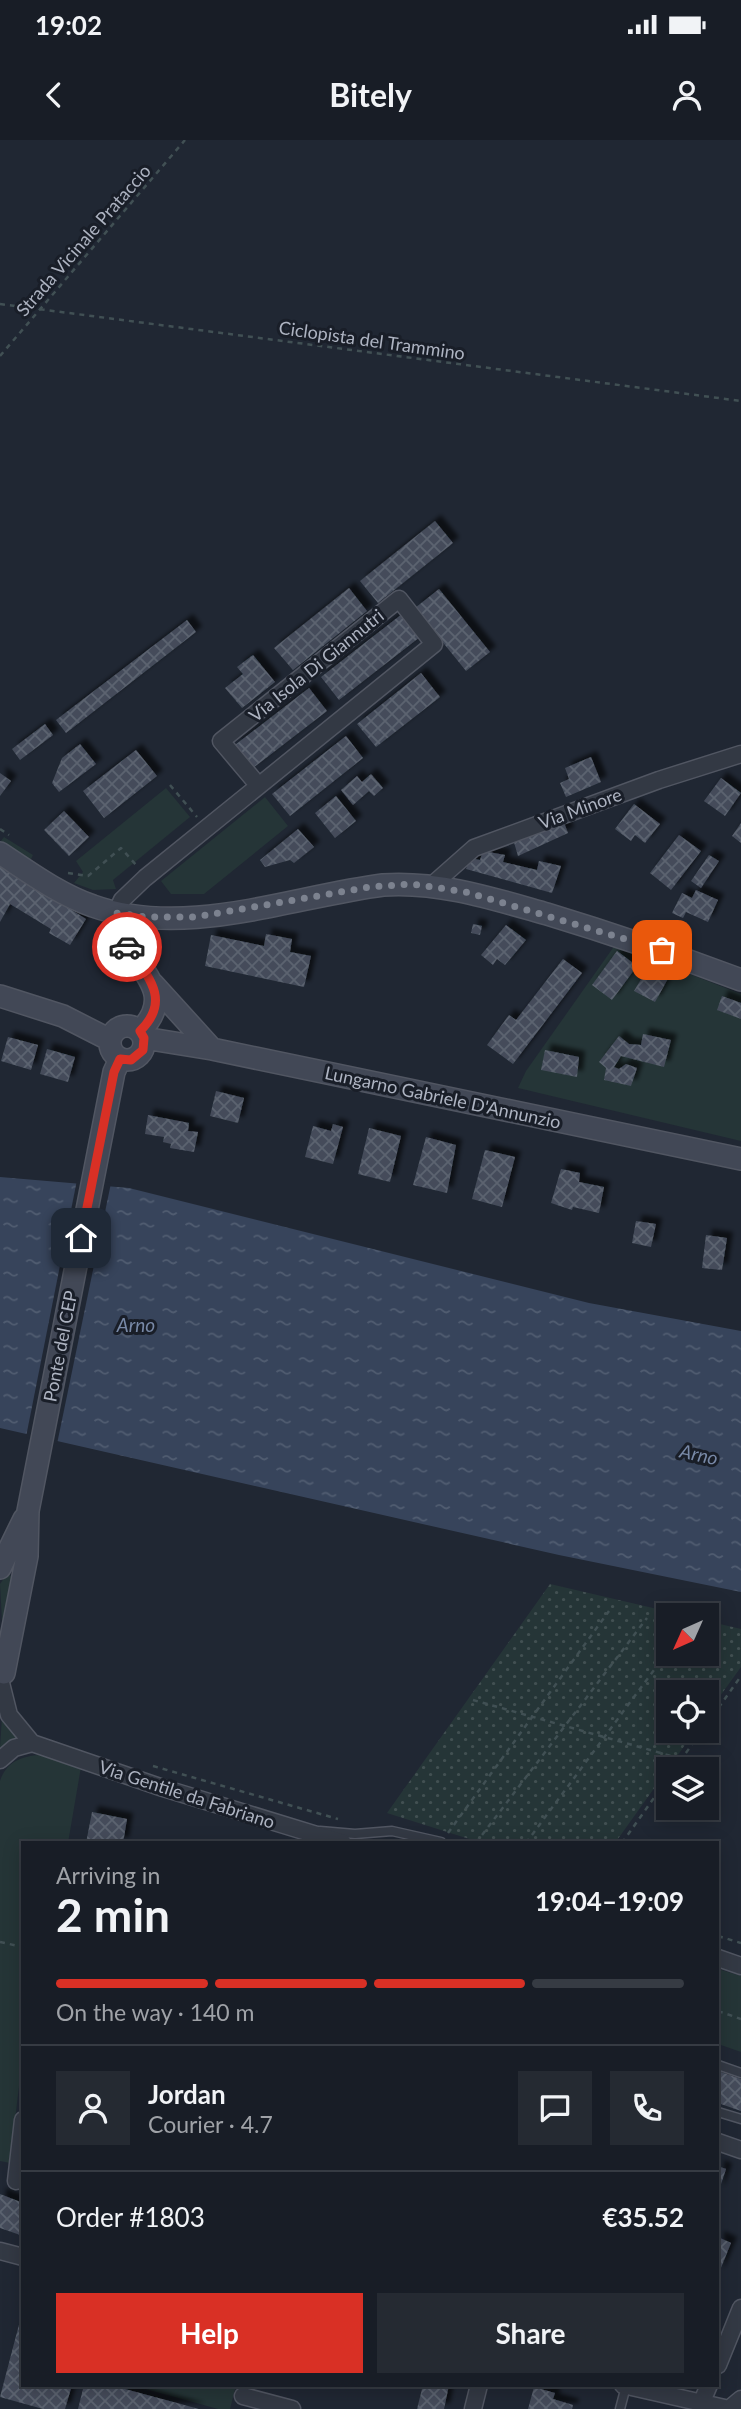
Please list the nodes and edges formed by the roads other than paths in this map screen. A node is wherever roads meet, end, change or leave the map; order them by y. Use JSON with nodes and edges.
{"nodes":[{"id":1,"x":741,"y":754,"type":"edge"},
{"id":2,"x":258,"y":785,"type":"junction"},
{"id":3,"x":5,"y":845,"type":"edge"},
{"id":4,"x":431,"y":886,"type":"junction"},
{"id":5,"x":116,"y":913,"type":"junction"},
{"id":6,"x":149,"y":979,"type":"junction"},
{"id":7,"x":741,"y":980,"type":"edge"},
{"id":8,"x":0,"y":996,"type":"edge"},
{"id":9,"x":142,"y":1035,"type":"junction"},
{"id":10,"x":212,"y":1049,"type":"junction"},
{"id":11,"x":115,"y":1050,"type":"junction"},
{"id":12,"x":741,"y":1159,"type":"edge"},
{"id":13,"x":28,"y":1511,"type":"junction"},
{"id":14,"x":0,"y":1568,"type":"edge"},
{"id":15,"x":0,"y":1648,"type":"edge"},
{"id":16,"x":2,"y":1681,"type":"edge"},
{"id":17,"x":32,"y":1743,"type":"junction"},
{"id":18,"x":0,"y":1760,"type":"edge"},
{"id":19,"x":303,"y":1831,"type":"junction"},
{"id":20,"x":336,"y":1841,"type":"edge"},
{"id":21,"x":438,"y":1841,"type":"edge"},
{"id":22,"x":719,"y":1958,"type":"edge"},
{"id":23,"x":741,"y":1966,"type":"edge"},
{"id":24,"x":719,"y":2065,"type":"edge"},
{"id":25,"x":741,"y":2073,"type":"edge"},
{"id":26,"x":719,"y":2112,"type":"edge"},
{"id":27,"x":741,"y":2119,"type":"edge"},
{"id":28,"x":21,"y":2132,"type":"edge"},
{"id":29,"x":719,"y":2142,"type":"edge"},
{"id":30,"x":741,"y":2150,"type":"edge"},
{"id":31,"x":13,"y":2181,"type":"edge"},
{"id":32,"x":0,"y":2250,"type":"edge"},
{"id":33,"x":21,"y":2256,"type":"edge"},
{"id":34,"x":741,"y":2308,"type":"edge"},
{"id":35,"x":735,"y":2341,"type":"edge"},
{"id":36,"x":719,"y":2364,"type":"edge"},
{"id":37,"x":478,"y":2387,"type":"edge"},
{"id":38,"x":625,"y":2387,"type":"edge"},
{"id":39,"x":629,"y":2387,"type":"edge"},
{"id":40,"x":708,"y":2387,"type":"edge"},
{"id":41,"x":242,"y":2397,"type":"edge"},
{"id":42,"x":741,"y":2399,"type":"edge"},
{"id":43,"x":701,"y":2404,"type":"junction"},
{"id":44,"x":292,"y":2409,"type":"edge"},
{"id":45,"x":473,"y":2409,"type":"edge"},
{"id":46,"x":620,"y":2409,"type":"edge"}],
"edges":[{"from":1,"to":4,"type":"street","name":"Via Minore"},
{"from":2,"to":2,"type":"street","name":"Via Isola Di Giannutri"},
{"from":2,"to":5,"type":"street","name":"Via Isola Di Giannutri"},
{"from":3,"to":5,"type":"main road"},
{"from":4,"to":5,"type":"main road"},
{"from":4,"to":7,"type":"main road"},
{"from":5,"to":6,"type":"main road"},
{"from":6,"to":9,"type":"main road"},
{"from":6,"to":10,"type":"main road"},
{"from":8,"to":11,"type":"main road"},
{"from":9,"to":10,"type":"main road","name":"Lungarno Gabriele D'Annunzio"},
{"from":9,"to":11,"type":"main road"},
{"from":9,"to":11,"type":"main road"},
{"from":10,"to":12,"type":"main road","name":"Lungarno Gabriele D'Annunzio"},
{"from":11,"to":13,"type":"main road","name":"Ponte del CEP"},
{"from":13,"to":14,"type":"main road","name":"Ponte del CEP"},
{"from":13,"to":16,"type":"main road","name":"Ponte del CEP"},
{"from":15,"to":16,"type":"main road"},
{"from":16,"to":17,"type":"street"},
{"from":17,"to":18,"type":"street"},
{"from":17,"to":19,"type":"street","name":"Via Gentile da Fabriano"},
{"from":19,"to":20,"type":"street","name":"Via Gentile da Fabriano"},
{"from":19,"to":21,"type":"lane"},
{"from":22,"to":23,"type":"street"},
{"from":24,"to":25,"type":"lane"},
{"from":26,"to":27,"type":"lane"},
{"from":28,"to":31,"type":"street"},
{"from":29,"to":30,"type":"street"},
{"from":32,"to":33,"type":"street"},
{"from":34,"to":35,"type":"street"},
{"from":35,"to":36,"type":"street"},
{"from":37,"to":45,"type":"street"},
{"from":38,"to":46,"type":"lane"},
{"from":39,"to":43,"type":"street"},
{"from":40,"to":43,"type":"street"},
{"from":41,"to":44,"type":"street"},
{"from":42,"to":43,"type":"street"}]}
